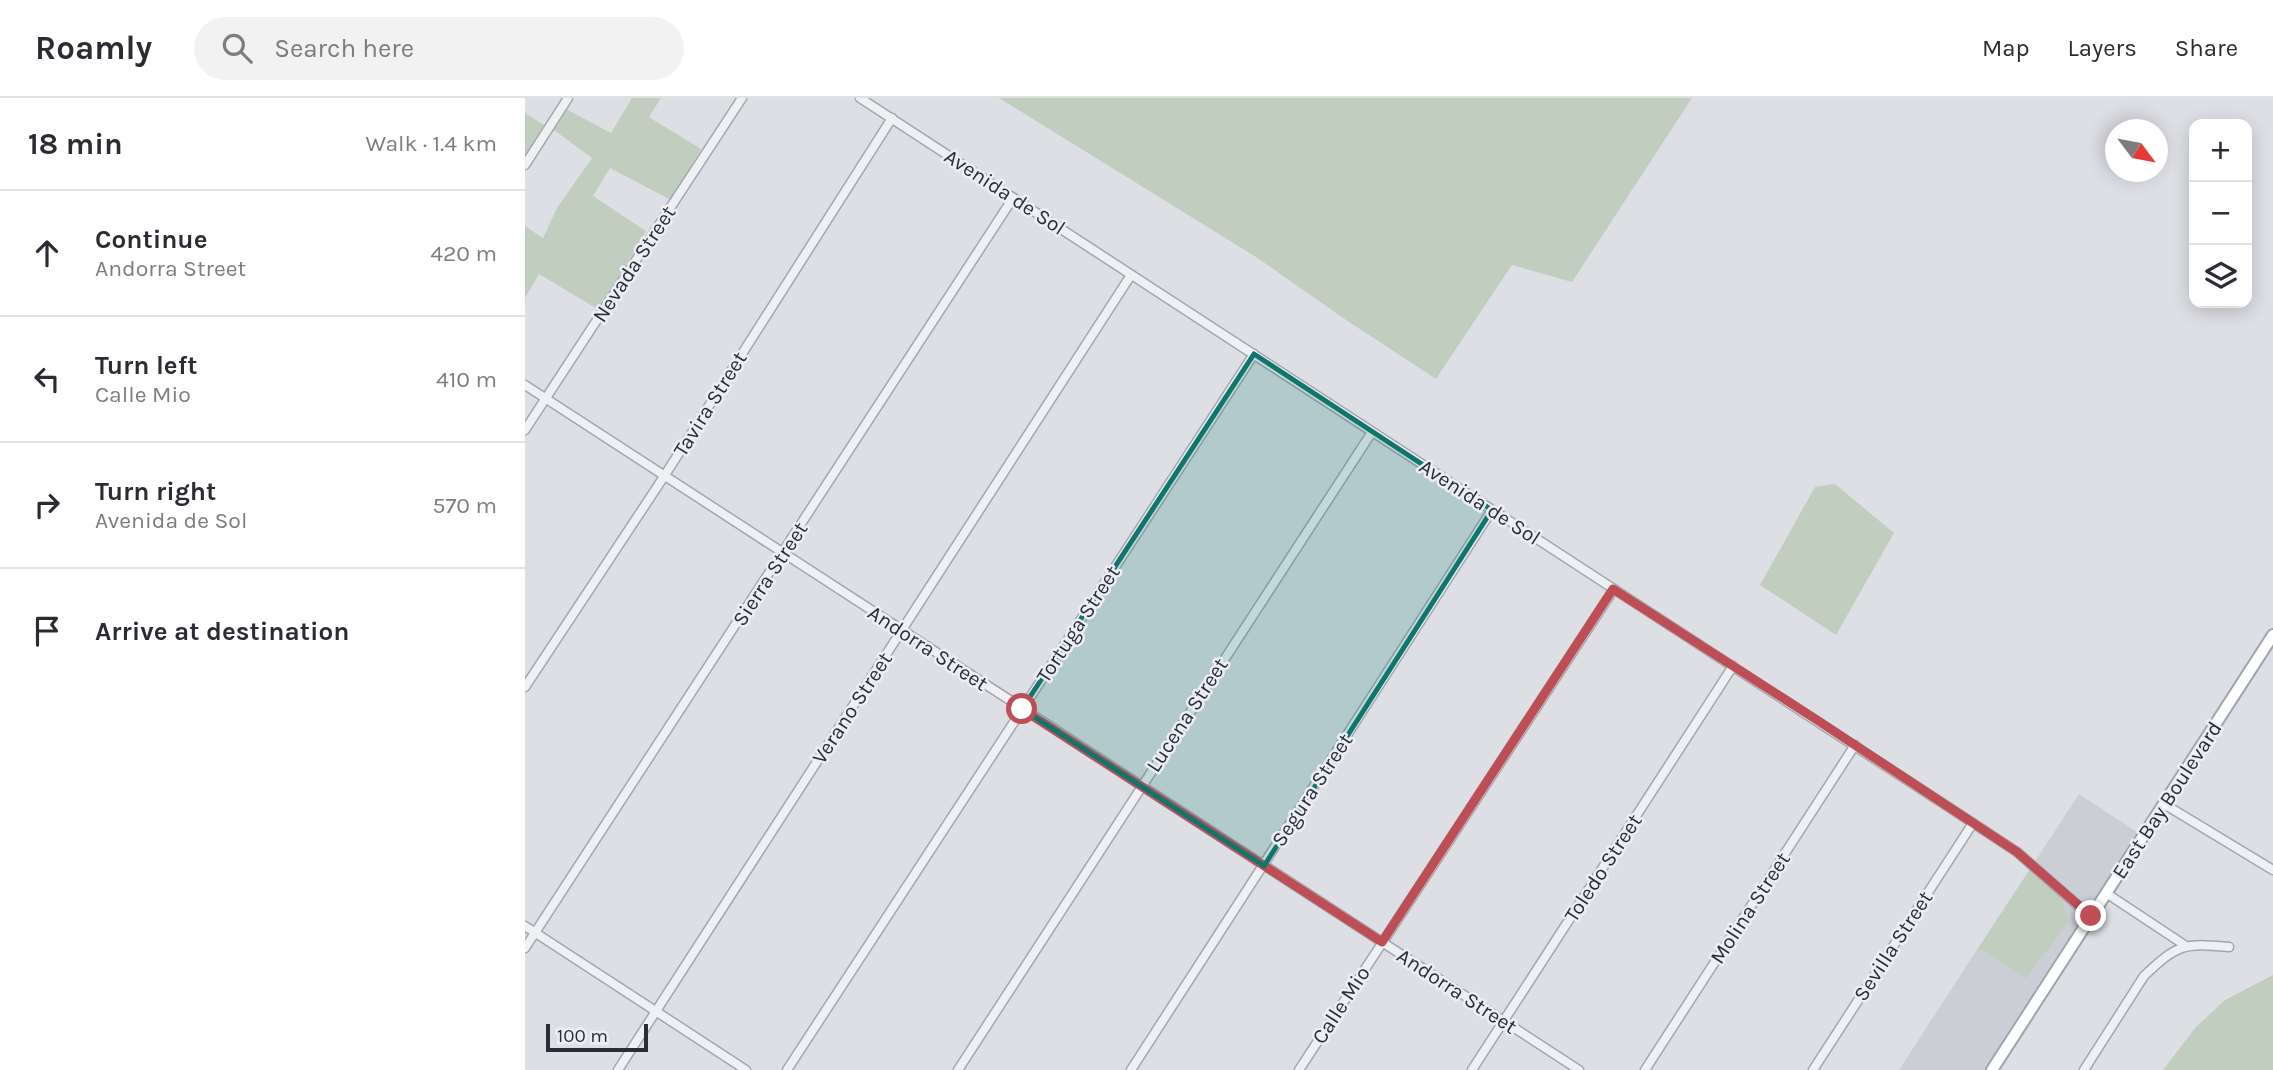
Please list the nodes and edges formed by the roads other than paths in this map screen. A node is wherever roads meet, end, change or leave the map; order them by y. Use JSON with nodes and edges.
{"nodes":[{"id":1,"x":568,"y":98,"type":"edge"},
{"id":2,"x":743,"y":98,"type":"edge"},
{"id":3,"x":860,"y":98,"type":"edge"},
{"id":4,"x":892,"y":118,"type":"junction"},
{"id":5,"x":525,"y":165,"type":"edge"},
{"id":6,"x":1013,"y":198,"type":"junction"},
{"id":7,"x":1131,"y":275,"type":"junction"},
{"id":8,"x":1254,"y":354,"type":"junction"},
{"id":9,"x":525,"y":385,"type":"edge"},
{"id":10,"x":546,"y":398,"type":"junction"},
{"id":11,"x":525,"y":430,"type":"edge"},
{"id":12,"x":1372,"y":432,"type":"junction"},
{"id":13,"x":665,"y":475,"type":"junction"},
{"id":14,"x":1492,"y":510,"type":"junction"},
{"id":15,"x":784,"y":553,"type":"junction"},
{"id":16,"x":1613,"y":589,"type":"junction"},
{"id":17,"x":902,"y":631,"type":"junction"},
{"id":18,"x":2273,"y":635,"type":"edge"},
{"id":19,"x":1733,"y":666,"type":"junction"},
{"id":20,"x":525,"y":687,"type":"edge"},
{"id":21,"x":1022,"y":709,"type":"junction"},
{"id":22,"x":1855,"y":746,"type":"junction"},
{"id":23,"x":1142,"y":786,"type":"junction"},
{"id":24,"x":2164,"y":804,"type":"junction"},
{"id":25,"x":1973,"y":822,"type":"junction"},
{"id":26,"x":1264,"y":866,"type":"junction"},
{"id":27,"x":2273,"y":870,"type":"edge"},
{"id":28,"x":2106,"y":893,"type":"junction"},
{"id":29,"x":2091,"y":916,"type":"junction"},
{"id":30,"x":525,"y":926,"type":"edge"},
{"id":31,"x":535,"y":932,"type":"junction"},
{"id":32,"x":1382,"y":942,"type":"junction"},
{"id":33,"x":2186,"y":946,"type":"junction"},
{"id":34,"x":2229,"y":947,"type":"dead end"},
{"id":35,"x":525,"y":948,"type":"edge"},
{"id":36,"x":656,"y":1011,"type":"junction"},
{"id":37,"x":1504,"y":1021,"type":"junction"},
{"id":38,"x":618,"y":1070,"type":"edge"},
{"id":39,"x":746,"y":1070,"type":"edge"},
{"id":40,"x":787,"y":1070,"type":"edge"},
{"id":41,"x":958,"y":1070,"type":"edge"},
{"id":42,"x":1131,"y":1070,"type":"edge"},
{"id":43,"x":1299,"y":1070,"type":"edge"},
{"id":44,"x":1472,"y":1070,"type":"edge"},
{"id":45,"x":1579,"y":1070,"type":"edge"},
{"id":46,"x":1646,"y":1070,"type":"edge"},
{"id":47,"x":1813,"y":1070,"type":"edge"},
{"id":48,"x":1992,"y":1070,"type":"edge"},
{"id":49,"x":2084,"y":1070,"type":"edge"}],
"edges":[{"from":1,"to":5,"type":"street"},
{"from":2,"to":10,"type":"street","name":"Nevada Street"},
{"from":3,"to":4,"type":"street","name":"Avenida de Sol"},
{"from":4,"to":6,"type":"street","name":"Avenida de Sol"},
{"from":4,"to":13,"type":"street","name":"Tavira Street"},
{"from":6,"to":7,"type":"street","name":"Avenida de Sol"},
{"from":6,"to":15,"type":"street","name":"Sierra Street"},
{"from":7,"to":8,"type":"street","name":"Avenida de Sol"},
{"from":7,"to":17,"type":"street","name":"Verano Street"},
{"from":8,"to":12,"type":"street","name":"Avenida de Sol"},
{"from":8,"to":21,"type":"street","name":"Tortuga Street"},
{"from":9,"to":10,"type":"street","name":"Andorra Street"},
{"from":10,"to":11,"type":"street","name":"Nevada Street"},
{"from":10,"to":13,"type":"street","name":"Andorra Street"},
{"from":12,"to":14,"type":"street","name":"Avenida de Sol"},
{"from":12,"to":23,"type":"street","name":"Lucena Street"},
{"from":13,"to":15,"type":"street","name":"Andorra Street"},
{"from":13,"to":20,"type":"street","name":"Tavira Street"},
{"from":14,"to":16,"type":"street","name":"Avenida de Sol"},
{"from":14,"to":26,"type":"street","name":"Segura Street"},
{"from":15,"to":17,"type":"street","name":"Andorra Street"},
{"from":15,"to":31,"type":"street","name":"Sierra Street"},
{"from":16,"to":19,"type":"street","name":"Avenida de Sol"},
{"from":16,"to":32,"type":"street","name":"Calle Mio"},
{"from":17,"to":21,"type":"street","name":"Andorra Street"},
{"from":17,"to":36,"type":"street","name":"Verano Street"},
{"from":18,"to":24,"type":"main road","name":"East Bay Boulevard"},
{"from":19,"to":22,"type":"street","name":"Avenida de Sol"},
{"from":19,"to":37,"type":"street","name":"Toledo Street"},
{"from":21,"to":23,"type":"street","name":"Andorra Street"},
{"from":21,"to":40,"type":"street","name":"Tortuga Street"},
{"from":22,"to":25,"type":"street","name":"Avenida de Sol"},
{"from":22,"to":46,"type":"street","name":"Molina Street"},
{"from":23,"to":26,"type":"street","name":"Andorra Street"},
{"from":23,"to":41,"type":"street","name":"Lucena Street"},
{"from":24,"to":27,"type":"street"},
{"from":24,"to":28,"type":"main road","name":"East Bay Boulevard"},
{"from":25,"to":29,"type":"street","name":"Avenida de Sol"},
{"from":25,"to":47,"type":"street","name":"Sevilla Street"},
{"from":26,"to":32,"type":"street","name":"Andorra Street"},
{"from":26,"to":42,"type":"street","name":"Segura Street"},
{"from":28,"to":29,"type":"main road","name":"East Bay Boulevard"},
{"from":28,"to":33,"type":"street"},
{"from":29,"to":48,"type":"main road","name":"East Bay Boulevard"},
{"from":30,"to":31,"type":"street"},
{"from":31,"to":35,"type":"street","name":"Sierra Street"},
{"from":31,"to":36,"type":"street"},
{"from":32,"to":37,"type":"street","name":"Andorra Street"},
{"from":32,"to":43,"type":"street","name":"Calle Mio"},
{"from":33,"to":34,"type":"street"},
{"from":33,"to":49,"type":"street"},
{"from":36,"to":38,"type":"street","name":"Verano Street"},
{"from":36,"to":39,"type":"street"},
{"from":37,"to":44,"type":"street","name":"Toledo Street"},
{"from":37,"to":45,"type":"street","name":"Andorra Street"}]}
